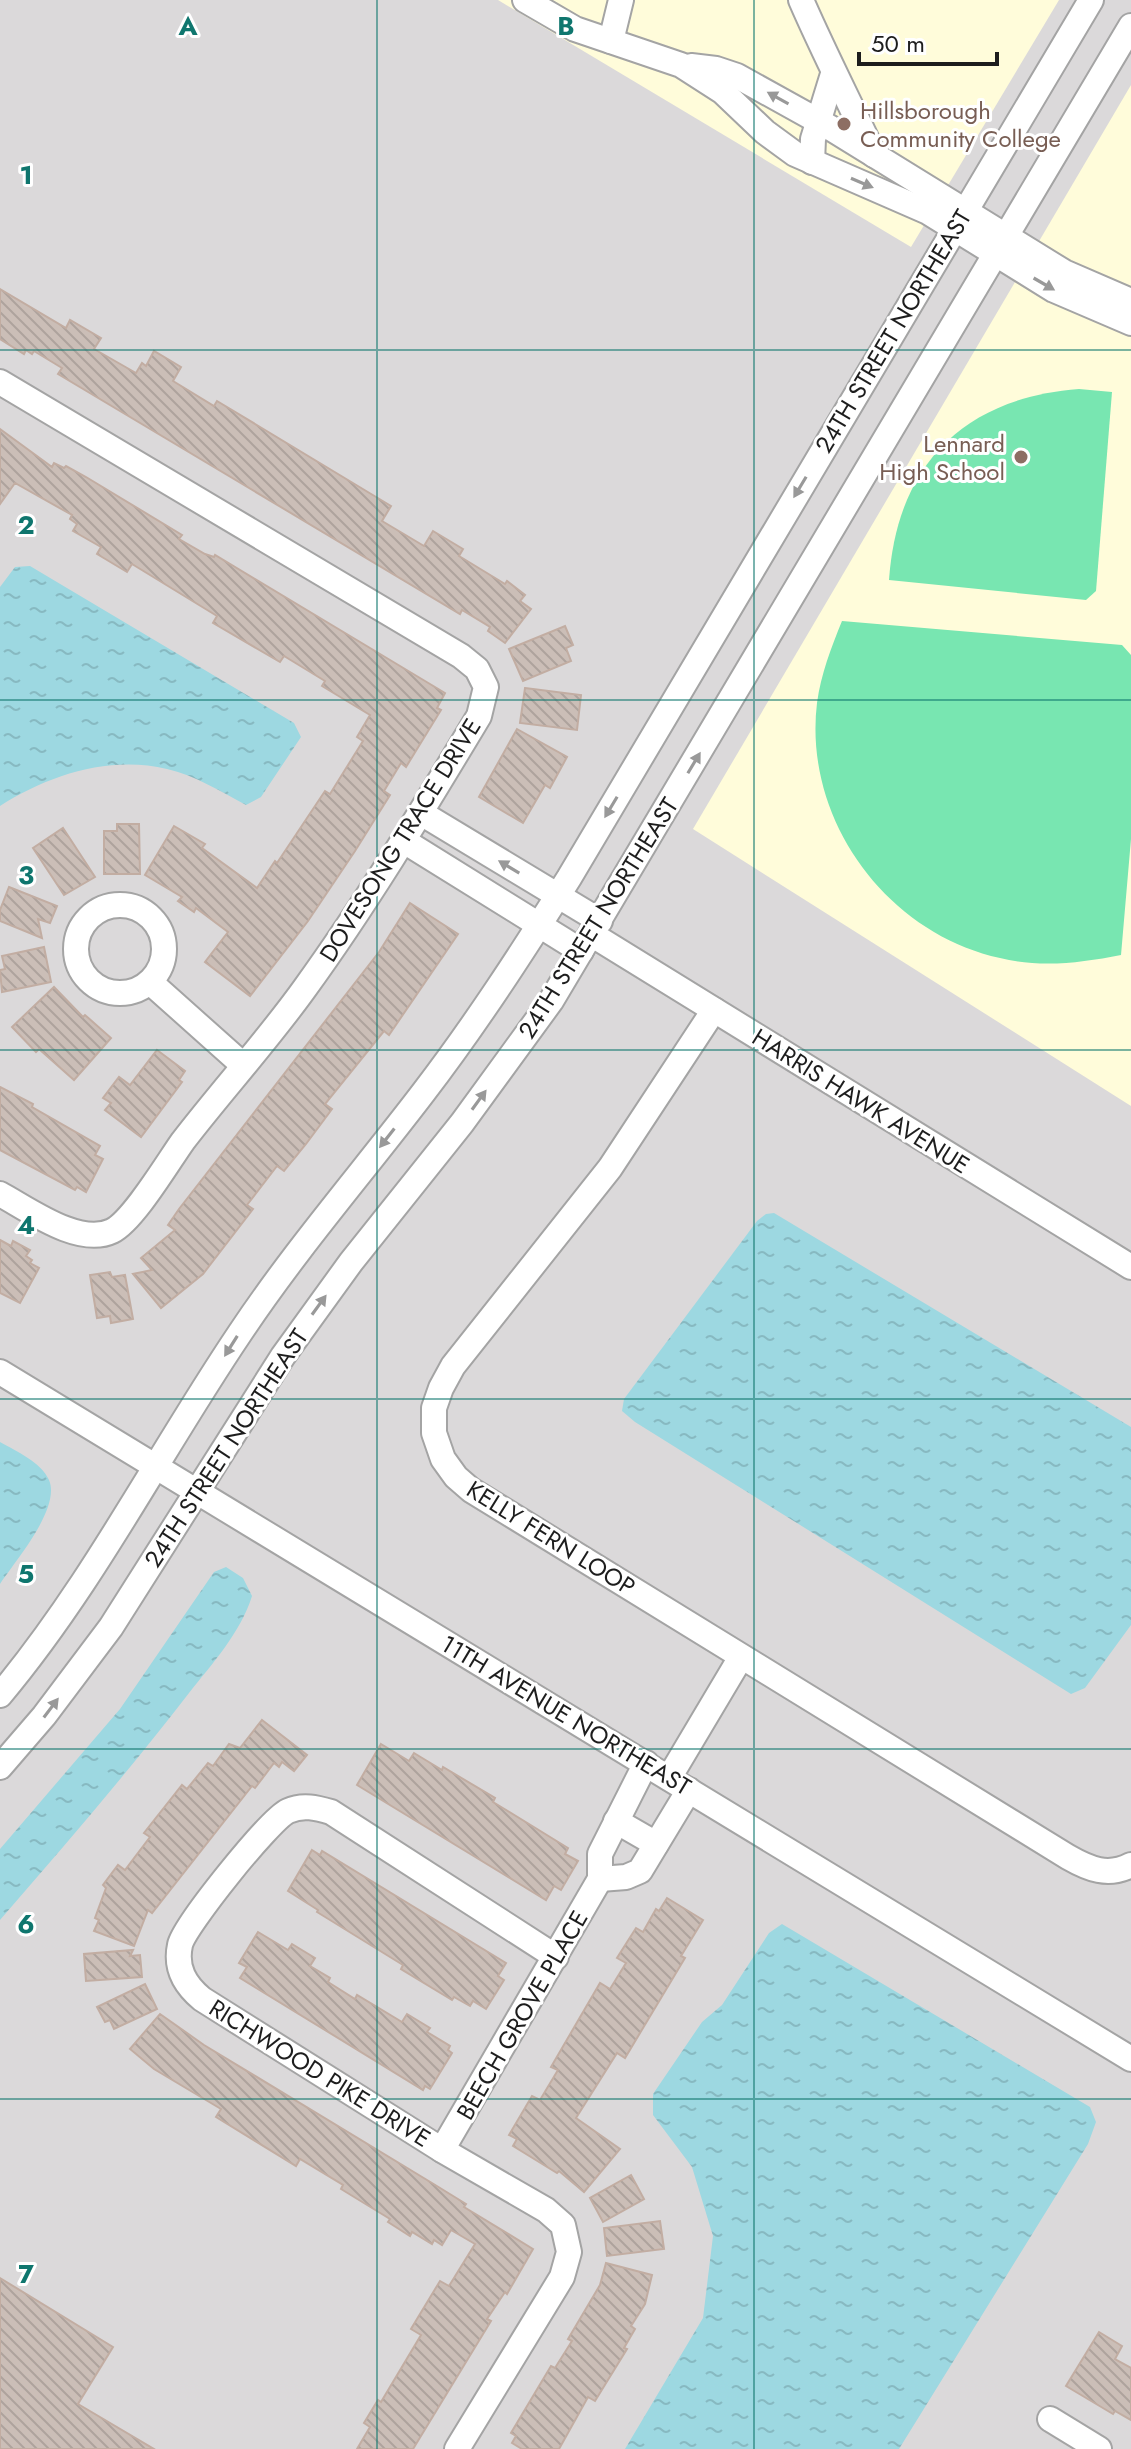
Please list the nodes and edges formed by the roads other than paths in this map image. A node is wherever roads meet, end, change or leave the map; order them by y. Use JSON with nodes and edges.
{"nodes":[{"id":1,"x":525,"y":0,"type":"edge"},
{"id":2,"x":621,"y":0,"type":"edge"},
{"id":3,"x":801,"y":0,"type":"edge"},
{"id":4,"x":1091,"y":0,"type":"edge"},
{"id":5,"x":1131,"y":26,"type":"edge"},
{"id":6,"x":611,"y":41,"type":"junction"},
{"id":7,"x":681,"y":65,"type":"junction"},
{"id":8,"x":833,"y":74,"type":"junction"},
{"id":9,"x":819,"y":121,"type":"junction"},
{"id":10,"x":874,"y":155,"type":"junction"},
{"id":11,"x":812,"y":162,"type":"junction"},
{"id":12,"x":959,"y":219,"type":"junction"},
{"id":13,"x":1001,"y":246,"type":"junction"},
{"id":14,"x":1131,"y":301,"type":"edge"},
{"id":15,"x":1131,"y":323,"type":"edge"},
{"id":16,"x":0,"y":382,"type":"edge"},
{"id":17,"x":421,"y":813,"type":"junction"},
{"id":18,"x":404,"y":841,"type":"junction"},
{"id":19,"x":558,"y":896,"type":"junction"},
{"id":20,"x":540,"y":925,"type":"junction"},
{"id":21,"x":591,"y":935,"type":"junction"},
{"id":22,"x":150,"y":982,"type":"dead end"},
{"id":23,"x":714,"y":1010,"type":"junction"},
{"id":24,"x":243,"y":1065,"type":"junction"},
{"id":25,"x":0,"y":1194,"type":"edge"},
{"id":26,"x":1131,"y":1267,"type":"edge"},
{"id":27,"x":0,"y":1372,"type":"edge"},
{"id":28,"x":157,"y":1466,"type":"junction"},
{"id":29,"x":197,"y":1490,"type":"junction"},
{"id":30,"x":741,"y":1657,"type":"junction"},
{"id":31,"x":0,"y":1695,"type":"edge"},
{"id":32,"x":646,"y":1763,"type":"junction"},
{"id":33,"x":0,"y":1767,"type":"edge"},
{"id":34,"x":679,"y":1784,"type":"junction"},
{"id":35,"x":616,"y":1821,"type":"junction"},
{"id":36,"x":656,"y":1844,"type":"junction"},
{"id":37,"x":1131,"y":1865,"type":"edge"},
{"id":38,"x":600,"y":1879,"type":"junction"},
{"id":39,"x":556,"y":1957,"type":"junction"},
{"id":40,"x":1131,"y":2059,"type":"edge"},
{"id":41,"x":442,"y":2150,"type":"junction"},
{"id":42,"x":1050,"y":2419,"type":"dead end"},
{"id":43,"x":457,"y":2449,"type":"edge"},
{"id":44,"x":1099,"y":2449,"type":"edge"}],
"edges":[{"from":1,"to":6,"type":"street"},
{"from":2,"to":6,"type":"street"},
{"from":3,"to":8,"type":"street"},
{"from":4,"to":12,"type":"street","name":"24TH STREET NORTHEAST"},
{"from":5,"to":13,"type":"street","name":"24TH STREET NORTHEAST"},
{"from":6,"to":7,"type":"street"},
{"from":9,"to":7,"type":"street","one_way":true},
{"from":7,"to":11,"type":"street"},
{"from":8,"to":9,"type":"street"},
{"from":8,"to":10,"type":"street"},
{"from":9,"to":10,"type":"street"},
{"from":9,"to":11,"type":"street"},
{"from":10,"to":12,"type":"street"},
{"from":11,"to":12,"type":"street","one_way":true},
{"from":12,"to":13,"type":"street"},
{"from":12,"to":19,"type":"street","name":"24TH STREET NORTHEAST","one_way":true},
{"from":13,"to":14,"type":"street"},
{"from":13,"to":15,"type":"street","one_way":true},
{"from":21,"to":13,"type":"street","name":"24TH STREET NORTHEAST","one_way":true},
{"from":16,"to":17,"type":"street","name":"DOVESONG TRACE DRIVE"},
{"from":17,"to":18,"type":"street","name":"DOVESONG TRACE DRIVE"},
{"from":19,"to":17,"type":"street","one_way":true},
{"from":18,"to":20,"type":"street"},
{"from":18,"to":24,"type":"street","name":"DOVESONG TRACE DRIVE"},
{"from":19,"to":20,"type":"street","name":"24TH STREET NORTHEAST"},
{"from":19,"to":21,"type":"street"},
{"from":20,"to":21,"type":"street"},
{"from":20,"to":28,"type":"street","name":"24TH STREET NORTHEAST","one_way":true},
{"from":21,"to":23,"type":"street","name":"HARRIS HAWK AVENUE"},
{"from":29,"to":21,"type":"street","name":"24TH STREET NORTHEAST","one_way":true},
{"from":22,"to":24,"type":"street"},
{"from":23,"to":26,"type":"street","name":"HARRIS HAWK AVENUE"},
{"from":23,"to":30,"type":"street","name":"KELLY FERN LOOP"},
{"from":24,"to":25,"type":"street","name":"DOVESONG TRACE DRIVE"},
{"from":27,"to":28,"type":"street","name":"11TH AVENUE NORTHEAST"},
{"from":28,"to":29,"type":"street","name":"11TH AVENUE NORTHEAST"},
{"from":28,"to":31,"type":"street","name":"24TH STREET NORTHEAST"},
{"from":29,"to":32,"type":"street","name":"11TH AVENUE NORTHEAST"},
{"from":33,"to":29,"type":"street","name":"24TH STREET NORTHEAST","one_way":true},
{"from":30,"to":34,"type":"street"},
{"from":30,"to":37,"type":"street","name":"KELLY FERN LOOP"},
{"from":32,"to":34,"type":"street","name":"11TH AVENUE NORTHEAST"},
{"from":32,"to":35,"type":"street","name":"BEECH GROVE PLACE"},
{"from":34,"to":36,"type":"street"},
{"from":34,"to":40,"type":"street","name":"11TH AVENUE NORTHEAST"},
{"from":35,"to":36,"type":"street"},
{"from":35,"to":38,"type":"street","name":"BEECH GROVE PLACE"},
{"from":36,"to":38,"type":"street"},
{"from":38,"to":39,"type":"street","name":"BEECH GROVE PLACE"},
{"from":39,"to":41,"type":"street","name":"BEECH GROVE PLACE"},
{"from":39,"to":41,"type":"street","name":"RICHWOOD PIKE DRIVE"},
{"from":41,"to":43,"type":"street","name":"RICHWOOD PIKE DRIVE"},
{"from":42,"to":44,"type":"street"}]}
